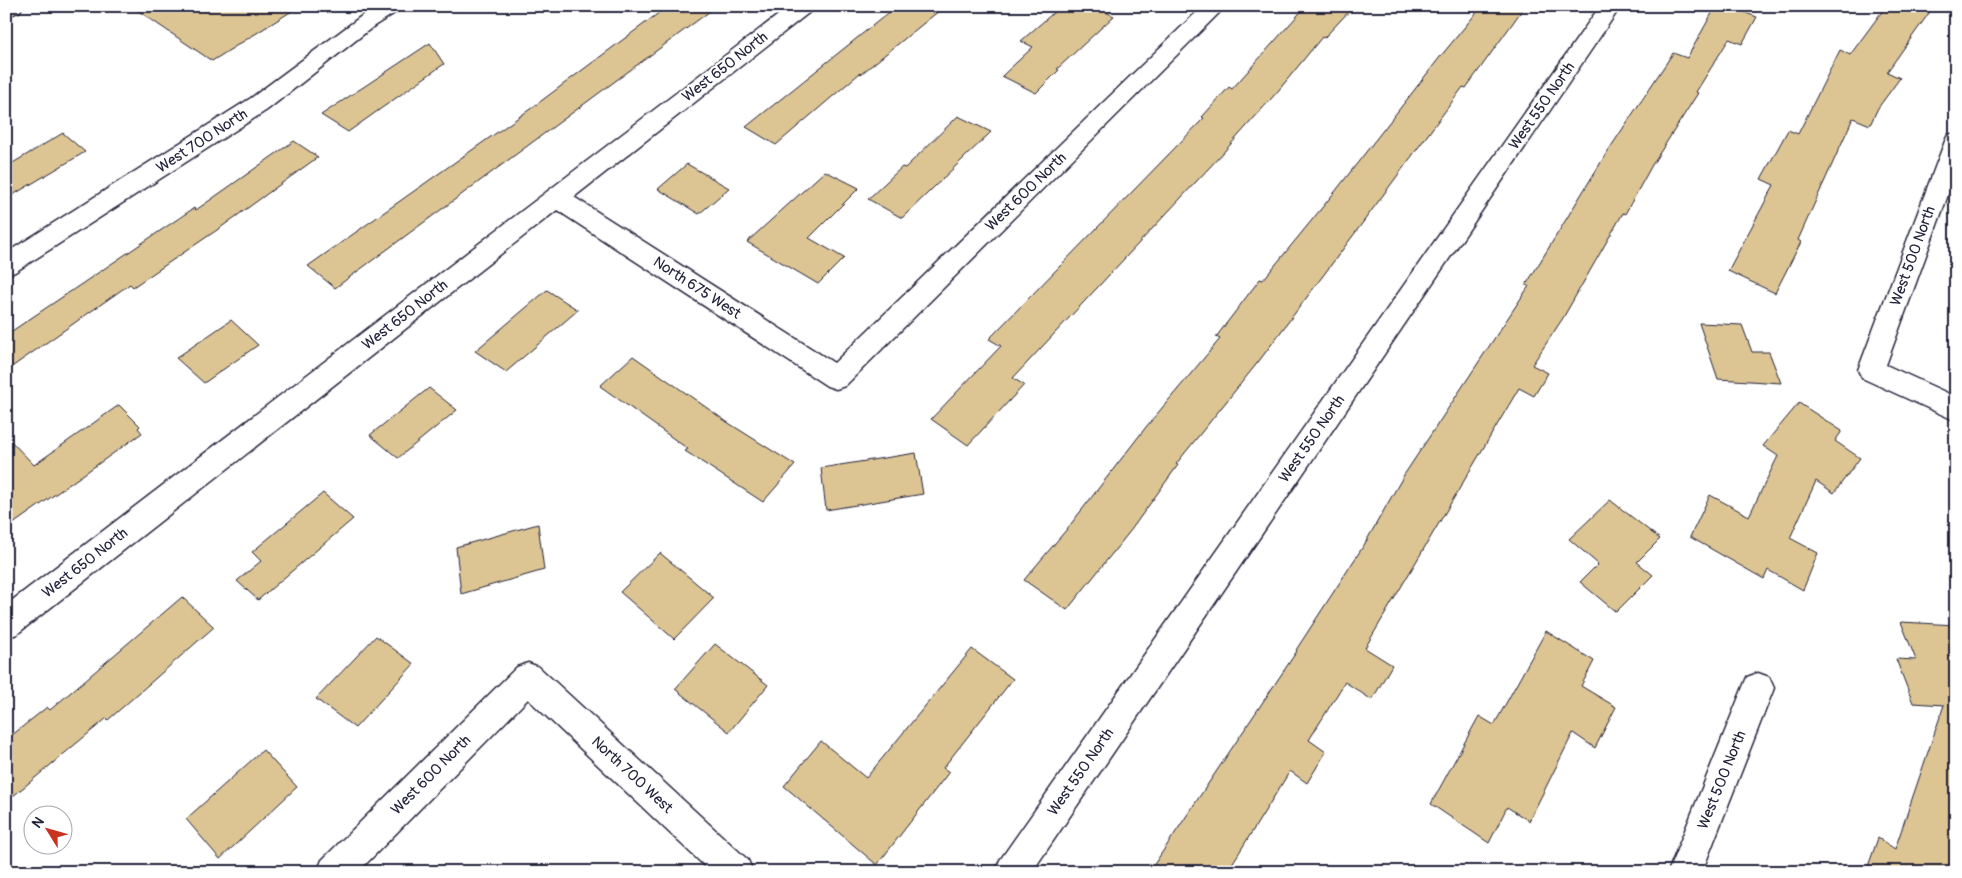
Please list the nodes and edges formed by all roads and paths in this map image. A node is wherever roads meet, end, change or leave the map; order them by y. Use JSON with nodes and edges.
{"nodes":[{"id":1,"x":13,"y":6,"type":"edge"},
{"id":2,"x":391,"y":6,"type":"edge"},
{"id":3,"x":804,"y":6,"type":"edge"},
{"id":4,"x":1216,"y":6,"type":"edge"},
{"id":5,"x":1611,"y":6,"type":"edge"},
{"id":6,"x":6,"y":10,"type":"edge"},
{"id":7,"x":1956,"y":141,"type":"edge"},
{"id":8,"x":556,"y":198,"type":"junction"},
{"id":9,"x":6,"y":265,"type":"edge"},
{"id":10,"x":836,"y":378,"type":"joint"},
{"id":11,"x":1956,"y":410,"type":"edge"},
{"id":12,"x":6,"y":624,"type":"edge"},
{"id":13,"x":528,"y":678,"type":"joint"},
{"id":14,"x":1758,"y":688,"type":"dead end"},
{"id":15,"x":334,"y":872,"type":"edge"},
{"id":16,"x":736,"y":872,"type":"edge"},
{"id":17,"x":1012,"y":872,"type":"edge"},
{"id":18,"x":1685,"y":872,"type":"edge"}],
"edges":[{"from":1,"to":6,"type":"street"},
{"from":2,"to":9,"type":"street","name":"West 700 North"},
{"from":3,"to":8,"type":"street","name":"West 650 North"},
{"from":4,"to":10,"type":"street","name":"West 600 North"},
{"from":5,"to":17,"type":"street","name":"West 550 North"},
{"from":7,"to":11,"type":"street","name":"West 500 North"},
{"from":8,"to":10,"type":"street","name":"North 675 West"},
{"from":8,"to":12,"type":"street","name":"West 650 North"},
{"from":13,"to":15,"type":"street","name":"West 600 North"},
{"from":13,"to":16,"type":"street","name":"North 700 West"},
{"from":14,"to":18,"type":"street","name":"West 500 North"}]}
